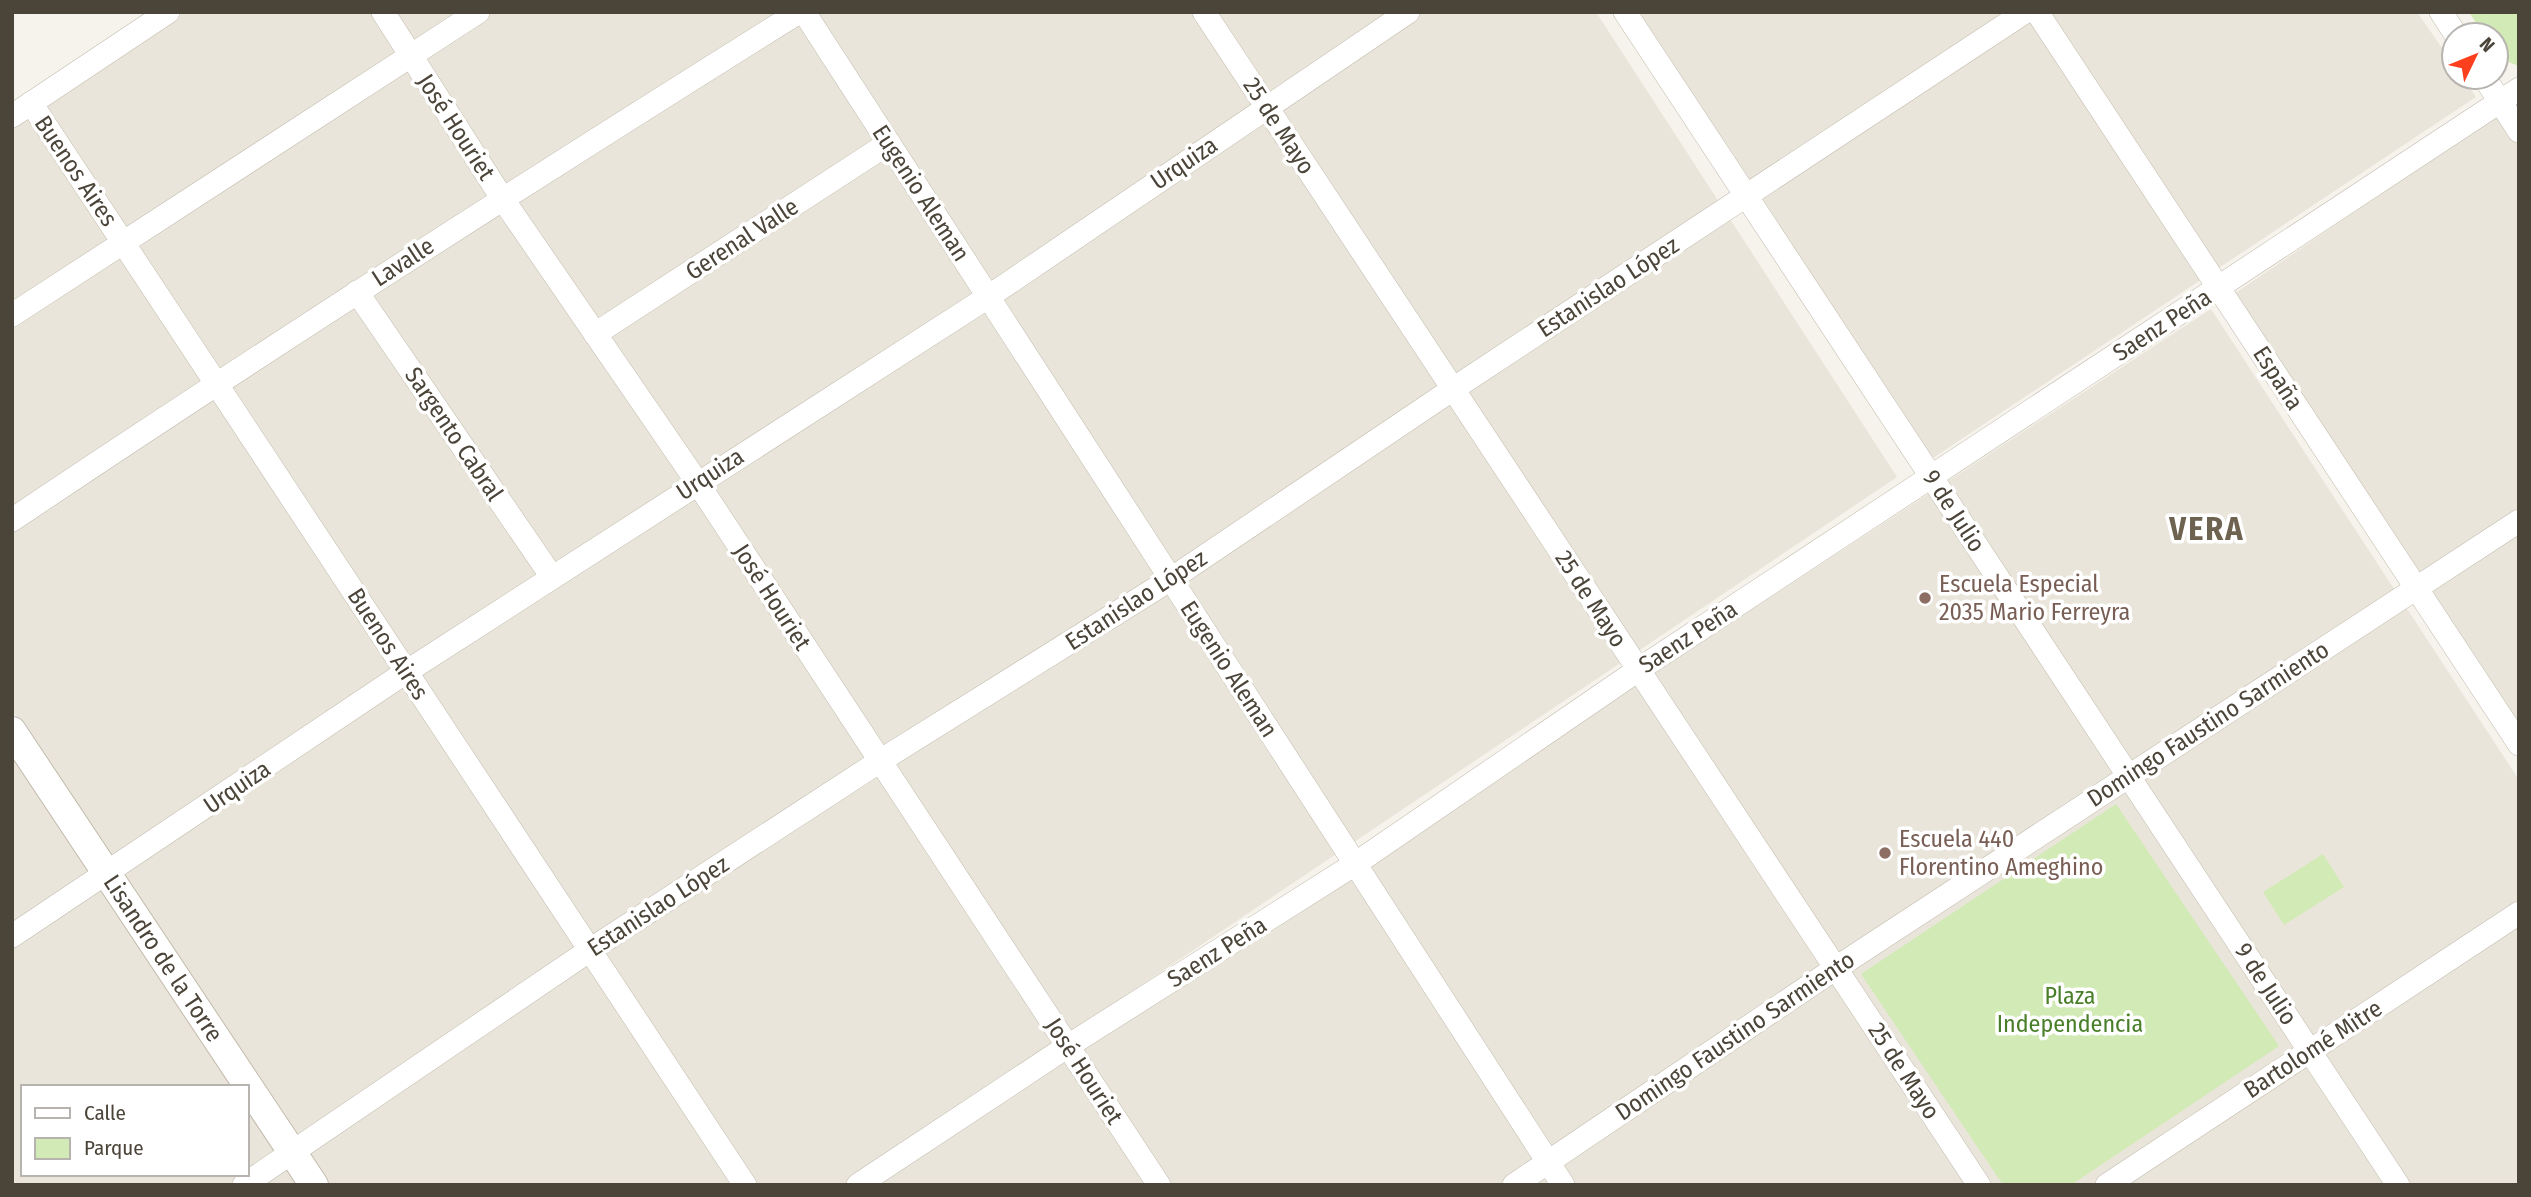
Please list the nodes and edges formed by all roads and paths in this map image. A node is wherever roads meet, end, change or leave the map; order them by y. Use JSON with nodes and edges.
{"nodes":[{"id":1,"x":169,"y":12,"type":"edge"},
{"id":2,"x":383,"y":12,"type":"edge"},
{"id":3,"x":478,"y":12,"type":"edge"},
{"id":4,"x":799,"y":12,"type":"edge"},
{"id":5,"x":804,"y":12,"type":"edge"},
{"id":6,"x":1204,"y":12,"type":"edge"},
{"id":7,"x":1408,"y":12,"type":"edge"},
{"id":8,"x":1625,"y":12,"type":"edge"},
{"id":9,"x":2025,"y":12,"type":"edge"},
{"id":10,"x":2037,"y":12,"type":"edge"},
{"id":11,"x":410,"y":55,"type":"junction"},
{"id":12,"x":2509,"y":95,"type":"edge"},
{"id":13,"x":1266,"y":106,"type":"junction"},
{"id":14,"x":22,"y":110,"type":"edge"},
{"id":15,"x":2519,"y":131,"type":"edge"},
{"id":16,"x":889,"y":144,"type":"junction"},
{"id":17,"x":1747,"y":197,"type":"junction"},
{"id":18,"x":502,"y":198,"type":"junction"},
{"id":19,"x":122,"y":241,"type":"junction"},
{"id":20,"x":2218,"y":287,"type":"junction"},
{"id":21,"x":357,"y":292,"type":"junction"},
{"id":22,"x":988,"y":297,"type":"junction"},
{"id":23,"x":12,"y":315,"type":"edge"},
{"id":24,"x":595,"y":334,"type":"junction"},
{"id":25,"x":216,"y":383,"type":"junction"},
{"id":26,"x":1452,"y":389,"type":"junction"},
{"id":27,"x":1931,"y":477,"type":"junction"},
{"id":28,"x":697,"y":482,"type":"junction"},
{"id":29,"x":12,"y":520,"type":"edge"},
{"id":30,"x":2519,"y":520,"type":"edge"},
{"id":31,"x":552,"y":577,"type":"junction"},
{"id":32,"x":1171,"y":579,"type":"junction"},
{"id":33,"x":2416,"y":588,"type":"junction"},
{"id":34,"x":1638,"y":670,"type":"junction"},
{"id":35,"x":406,"y":672,"type":"junction"},
{"id":36,"x":12,"y":730,"type":"edge"},
{"id":37,"x":2519,"y":744,"type":"edge"},
{"id":38,"x":880,"y":761,"type":"junction"},
{"id":39,"x":2129,"y":776,"type":"junction"},
{"id":40,"x":1355,"y":864,"type":"junction"},
{"id":41,"x":108,"y":875,"type":"junction"},
{"id":42,"x":2519,"y":912,"type":"edge"},
{"id":43,"x":12,"y":936,"type":"edge"},
{"id":44,"x":590,"y":950,"type":"junction"},
{"id":45,"x":1836,"y":968,"type":"junction"},
{"id":46,"x":1068,"y":1046,"type":"junction"},
{"id":47,"x":2309,"y":1051,"type":"junction"},
{"id":48,"x":248,"y":1085,"type":"edge"},
{"id":49,"x":248,"y":1085,"type":"edge"},
{"id":50,"x":293,"y":1153,"type":"junction"},
{"id":51,"x":1548,"y":1163,"type":"junction"},
{"id":52,"x":244,"y":1185,"type":"edge"},
{"id":53,"x":314,"y":1185,"type":"edge"},
{"id":54,"x":745,"y":1185,"type":"edge"},
{"id":55,"x":858,"y":1185,"type":"edge"},
{"id":56,"x":1159,"y":1185,"type":"edge"},
{"id":57,"x":1514,"y":1185,"type":"edge"},
{"id":58,"x":1563,"y":1185,"type":"edge"},
{"id":59,"x":1979,"y":1185,"type":"edge"},
{"id":60,"x":2106,"y":1185,"type":"edge"},
{"id":61,"x":2398,"y":1185,"type":"edge"}],
"edges":[{"from":1,"to":14,"type":"street"},
{"from":2,"to":11,"type":"street","name":"José Houriet"},
{"from":3,"to":11,"type":"street"},
{"from":4,"to":18,"type":"street","name":"Lavalle"},
{"from":5,"to":16,"type":"street","name":"Eugenio Aleman"},
{"from":6,"to":13,"type":"street","name":"25 de Mayo"},
{"from":7,"to":13,"type":"street","name":"Urquiza"},
{"from":8,"to":17,"type":"street","name":"9 de Julio"},
{"from":9,"to":17,"type":"street","name":"Estanislao López"},
{"from":10,"to":20,"type":"street","name":"España"},
{"from":11,"to":18,"type":"street","name":"José Houriet"},
{"from":11,"to":19,"type":"street"},
{"from":12,"to":15,"type":"street"},
{"from":12,"to":20,"type":"street","name":"Saenz Peña"},
{"from":13,"to":22,"type":"street","name":"Urquiza"},
{"from":13,"to":26,"type":"street","name":"25 de Mayo"},
{"from":14,"to":19,"type":"street","name":"Buenos Aires"},
{"from":16,"to":22,"type":"street","name":"Eugenio Aleman"},
{"from":16,"to":24,"type":"street","name":"Gerenal Valle"},
{"from":17,"to":26,"type":"street","name":"Estanislao López"},
{"from":17,"to":27,"type":"street","name":"9 de Julio"},
{"from":18,"to":21,"type":"street","name":"Lavalle"},
{"from":18,"to":24,"type":"street","name":"José Houriet"},
{"from":19,"to":23,"type":"street"},
{"from":19,"to":25,"type":"street","name":"Buenos Aires"},
{"from":20,"to":27,"type":"street","name":"Saenz Peña"},
{"from":20,"to":33,"type":"street","name":"España"},
{"from":21,"to":25,"type":"street","name":"Lavalle"},
{"from":21,"to":31,"type":"street","name":"Sargento Cabral"},
{"from":22,"to":28,"type":"street","name":"Urquiza"},
{"from":22,"to":32,"type":"street","name":"Eugenio Aleman"},
{"from":24,"to":28,"type":"street","name":"José Houriet"},
{"from":25,"to":29,"type":"street","name":"Lavalle"},
{"from":25,"to":35,"type":"street","name":"Buenos Aires"},
{"from":26,"to":32,"type":"street","name":"Estanislao López"},
{"from":26,"to":34,"type":"street","name":"25 de Mayo"},
{"from":27,"to":34,"type":"street","name":"Saenz Peña"},
{"from":27,"to":39,"type":"street","name":"9 de Julio"},
{"from":28,"to":31,"type":"street","name":"Urquiza"},
{"from":28,"to":38,"type":"street","name":"José Houriet"},
{"from":30,"to":33,"type":"street","name":"Domingo Faustino Sarmiento"},
{"from":31,"to":35,"type":"street","name":"Urquiza"},
{"from":32,"to":38,"type":"street","name":"Estanislao López"},
{"from":32,"to":40,"type":"street","name":"Eugenio Aleman"},
{"from":33,"to":37,"type":"street","name":"España"},
{"from":33,"to":39,"type":"street","name":"Domingo Faustino Sarmiento"},
{"from":34,"to":40,"type":"street","name":"Saenz Peña"},
{"from":34,"to":45,"type":"street","name":"25 de Mayo"},
{"from":35,"to":41,"type":"street","name":"Urquiza"},
{"from":35,"to":44,"type":"street","name":"Buenos Aires"},
{"from":36,"to":41,"type":"street","name":"Lisandro de la Torre"},
{"from":38,"to":44,"type":"street","name":"Estanislao López"},
{"from":38,"to":46,"type":"street","name":"José Houriet"},
{"from":39,"to":45,"type":"street","name":"Domingo Faustino Sarmiento"},
{"from":39,"to":47,"type":"street","name":"9 de Julio"},
{"from":40,"to":46,"type":"street","name":"Saenz Peña"},
{"from":40,"to":51,"type":"street","name":"Eugenio Aleman"},
{"from":41,"to":43,"type":"street","name":"Urquiza"},
{"from":41,"to":49,"type":"street","name":"Lisandro de la Torre"},
{"from":42,"to":47,"type":"street","name":"Bartolomé Mitre"},
{"from":44,"to":50,"type":"street","name":"Estanislao López"},
{"from":44,"to":54,"type":"street","name":"Buenos Aires"},
{"from":45,"to":51,"type":"street","name":"Domingo Faustino Sarmiento"},
{"from":45,"to":59,"type":"street","name":"25 de Mayo"},
{"from":46,"to":55,"type":"street","name":"Saenz Peña"},
{"from":46,"to":56,"type":"street","name":"José Houriet"},
{"from":47,"to":60,"type":"street","name":"Bartolomé Mitre"},
{"from":47,"to":61,"type":"street","name":"9 de Julio"},
{"from":48,"to":50,"type":"street","name":"Lisandro de la Torre"},
{"from":50,"to":52,"type":"street","name":"Estanislao López"},
{"from":50,"to":53,"type":"street","name":"Lisandro de la Torre"},
{"from":51,"to":57,"type":"street","name":"Domingo Faustino Sarmiento"},
{"from":51,"to":58,"type":"street","name":"Eugenio Aleman"}]}
